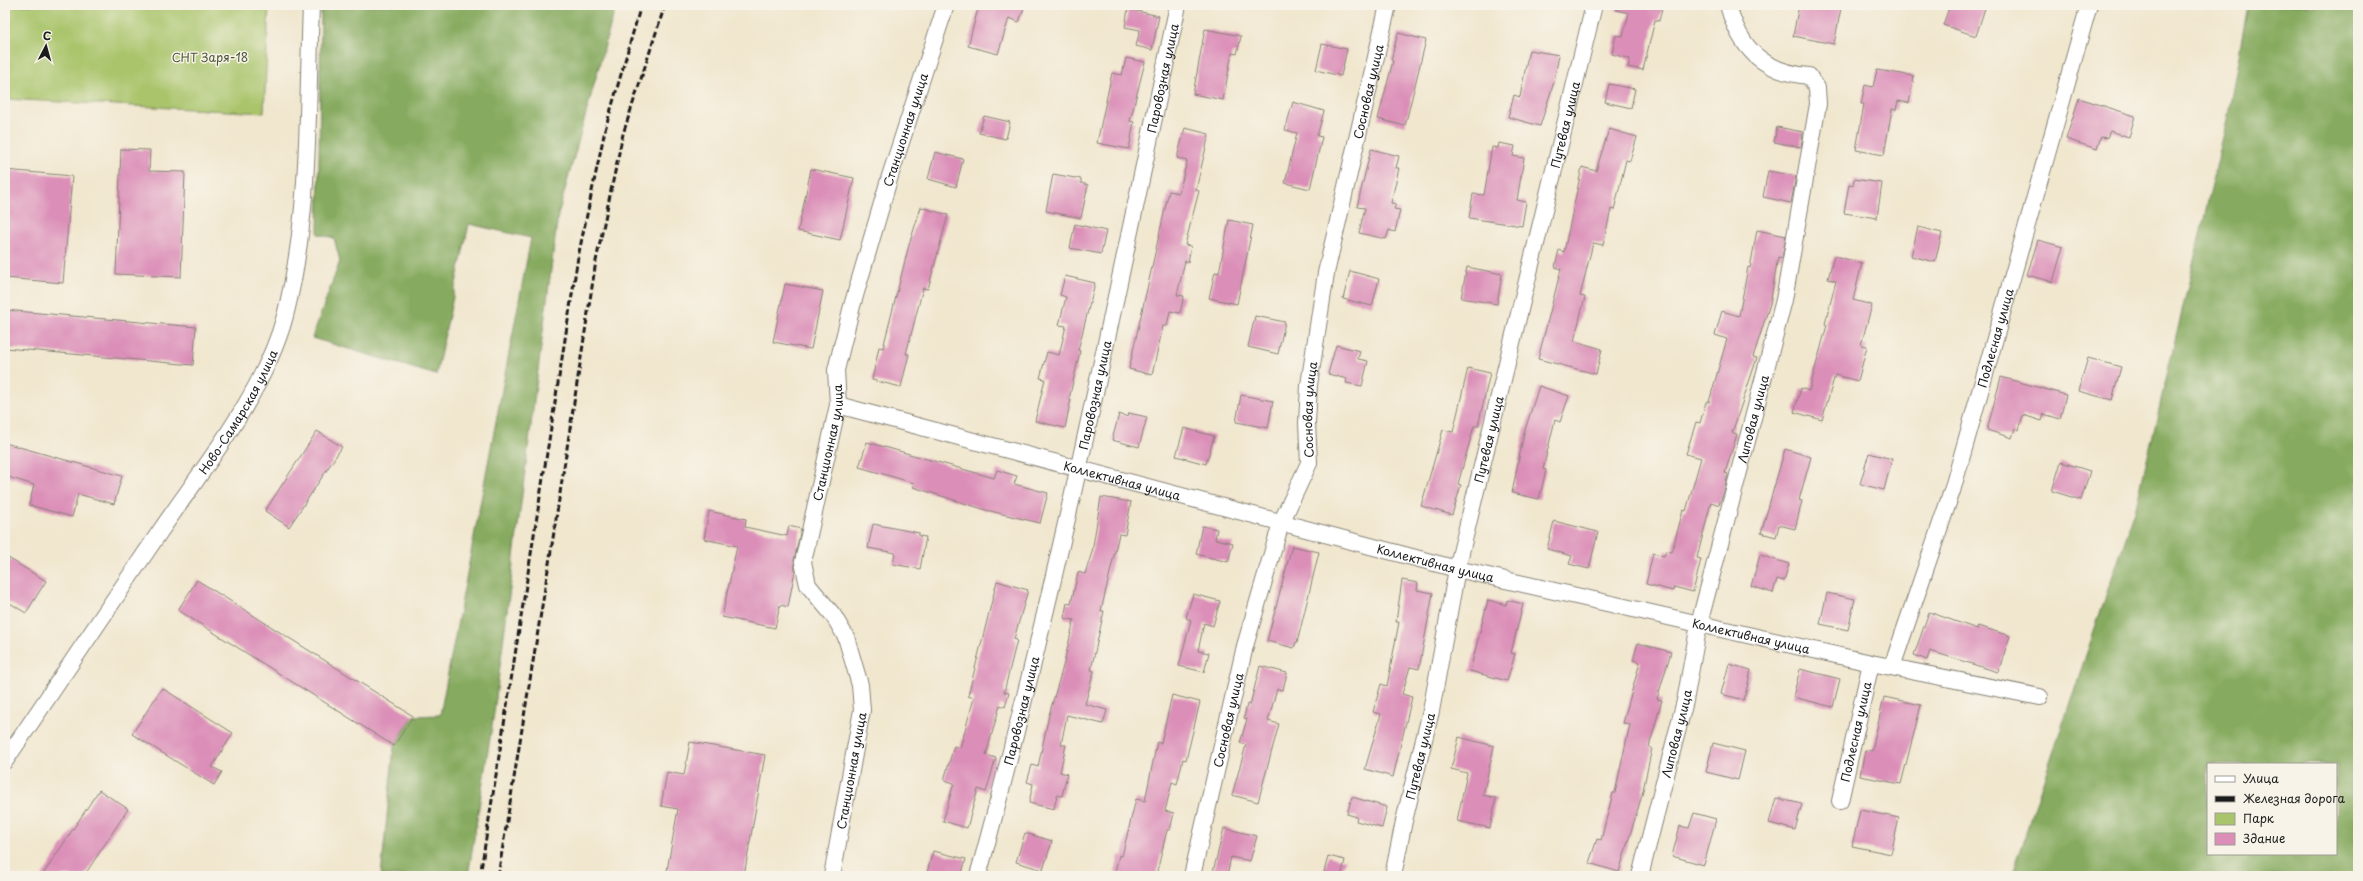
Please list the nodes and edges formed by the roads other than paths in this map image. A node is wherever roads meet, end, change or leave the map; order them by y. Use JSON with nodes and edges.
{"nodes":[{"id":1,"x":311,"y":5,"type":"edge"},
{"id":2,"x":946,"y":5,"type":"edge"},
{"id":3,"x":1178,"y":5,"type":"edge"},
{"id":4,"x":1388,"y":5,"type":"edge"},
{"id":5,"x":1594,"y":5,"type":"edge"},
{"id":6,"x":1728,"y":5,"type":"edge"},
{"id":7,"x":2089,"y":5,"type":"edge"},
{"id":8,"x":838,"y":405,"type":"junction"},
{"id":9,"x":1079,"y":469,"type":"junction"},
{"id":10,"x":1281,"y":523,"type":"junction"},
{"id":11,"x":1457,"y":569,"type":"junction"},
{"id":12,"x":1700,"y":624,"type":"junction"},
{"id":13,"x":1871,"y":663,"type":"junction"},
{"id":14,"x":1892,"y":667,"type":"junction"},
{"id":15,"x":2040,"y":697,"type":"dead end"},
{"id":16,"x":5,"y":761,"type":"edge"},
{"id":17,"x":1840,"y":801,"type":"dead end"},
{"id":18,"x":832,"y":876,"type":"edge"},
{"id":19,"x":978,"y":876,"type":"edge"},
{"id":20,"x":1192,"y":876,"type":"edge"},
{"id":21,"x":1394,"y":876,"type":"edge"},
{"id":22,"x":1640,"y":876,"type":"edge"}],
"edges":[{"from":1,"to":16,"type":"street","name":"Ново-Самарская улица"},
{"from":2,"to":8,"type":"street","name":"Станционная улица"},
{"from":3,"to":9,"type":"street","name":"Паровозная улица"},
{"from":4,"to":10,"type":"street","name":"Сосновая улица"},
{"from":5,"to":11,"type":"street","name":"Путевая улица"},
{"from":6,"to":12,"type":"street","name":"Липовая улица"},
{"from":7,"to":14,"type":"street","name":"Подлесная улица"},
{"from":8,"to":9,"type":"street","name":"Коллективная улица"},
{"from":8,"to":18,"type":"street","name":"Станционная улица"},
{"from":9,"to":10,"type":"street","name":"Коллективная улица"},
{"from":9,"to":19,"type":"street","name":"Паровозная улица"},
{"from":10,"to":11,"type":"street","name":"Коллективная улица"},
{"from":10,"to":20,"type":"street","name":"Сосновая улица"},
{"from":11,"to":12,"type":"street","name":"Коллективная улица"},
{"from":11,"to":21,"type":"street","name":"Путевая улица"},
{"from":12,"to":13,"type":"street","name":"Коллективная улица"},
{"from":12,"to":22,"type":"street","name":"Липовая улица"},
{"from":13,"to":14,"type":"street","name":"Коллективная улица"},
{"from":13,"to":17,"type":"street","name":"Подлесная улица"},
{"from":14,"to":15,"type":"street","name":"Коллективная улица"}]}
